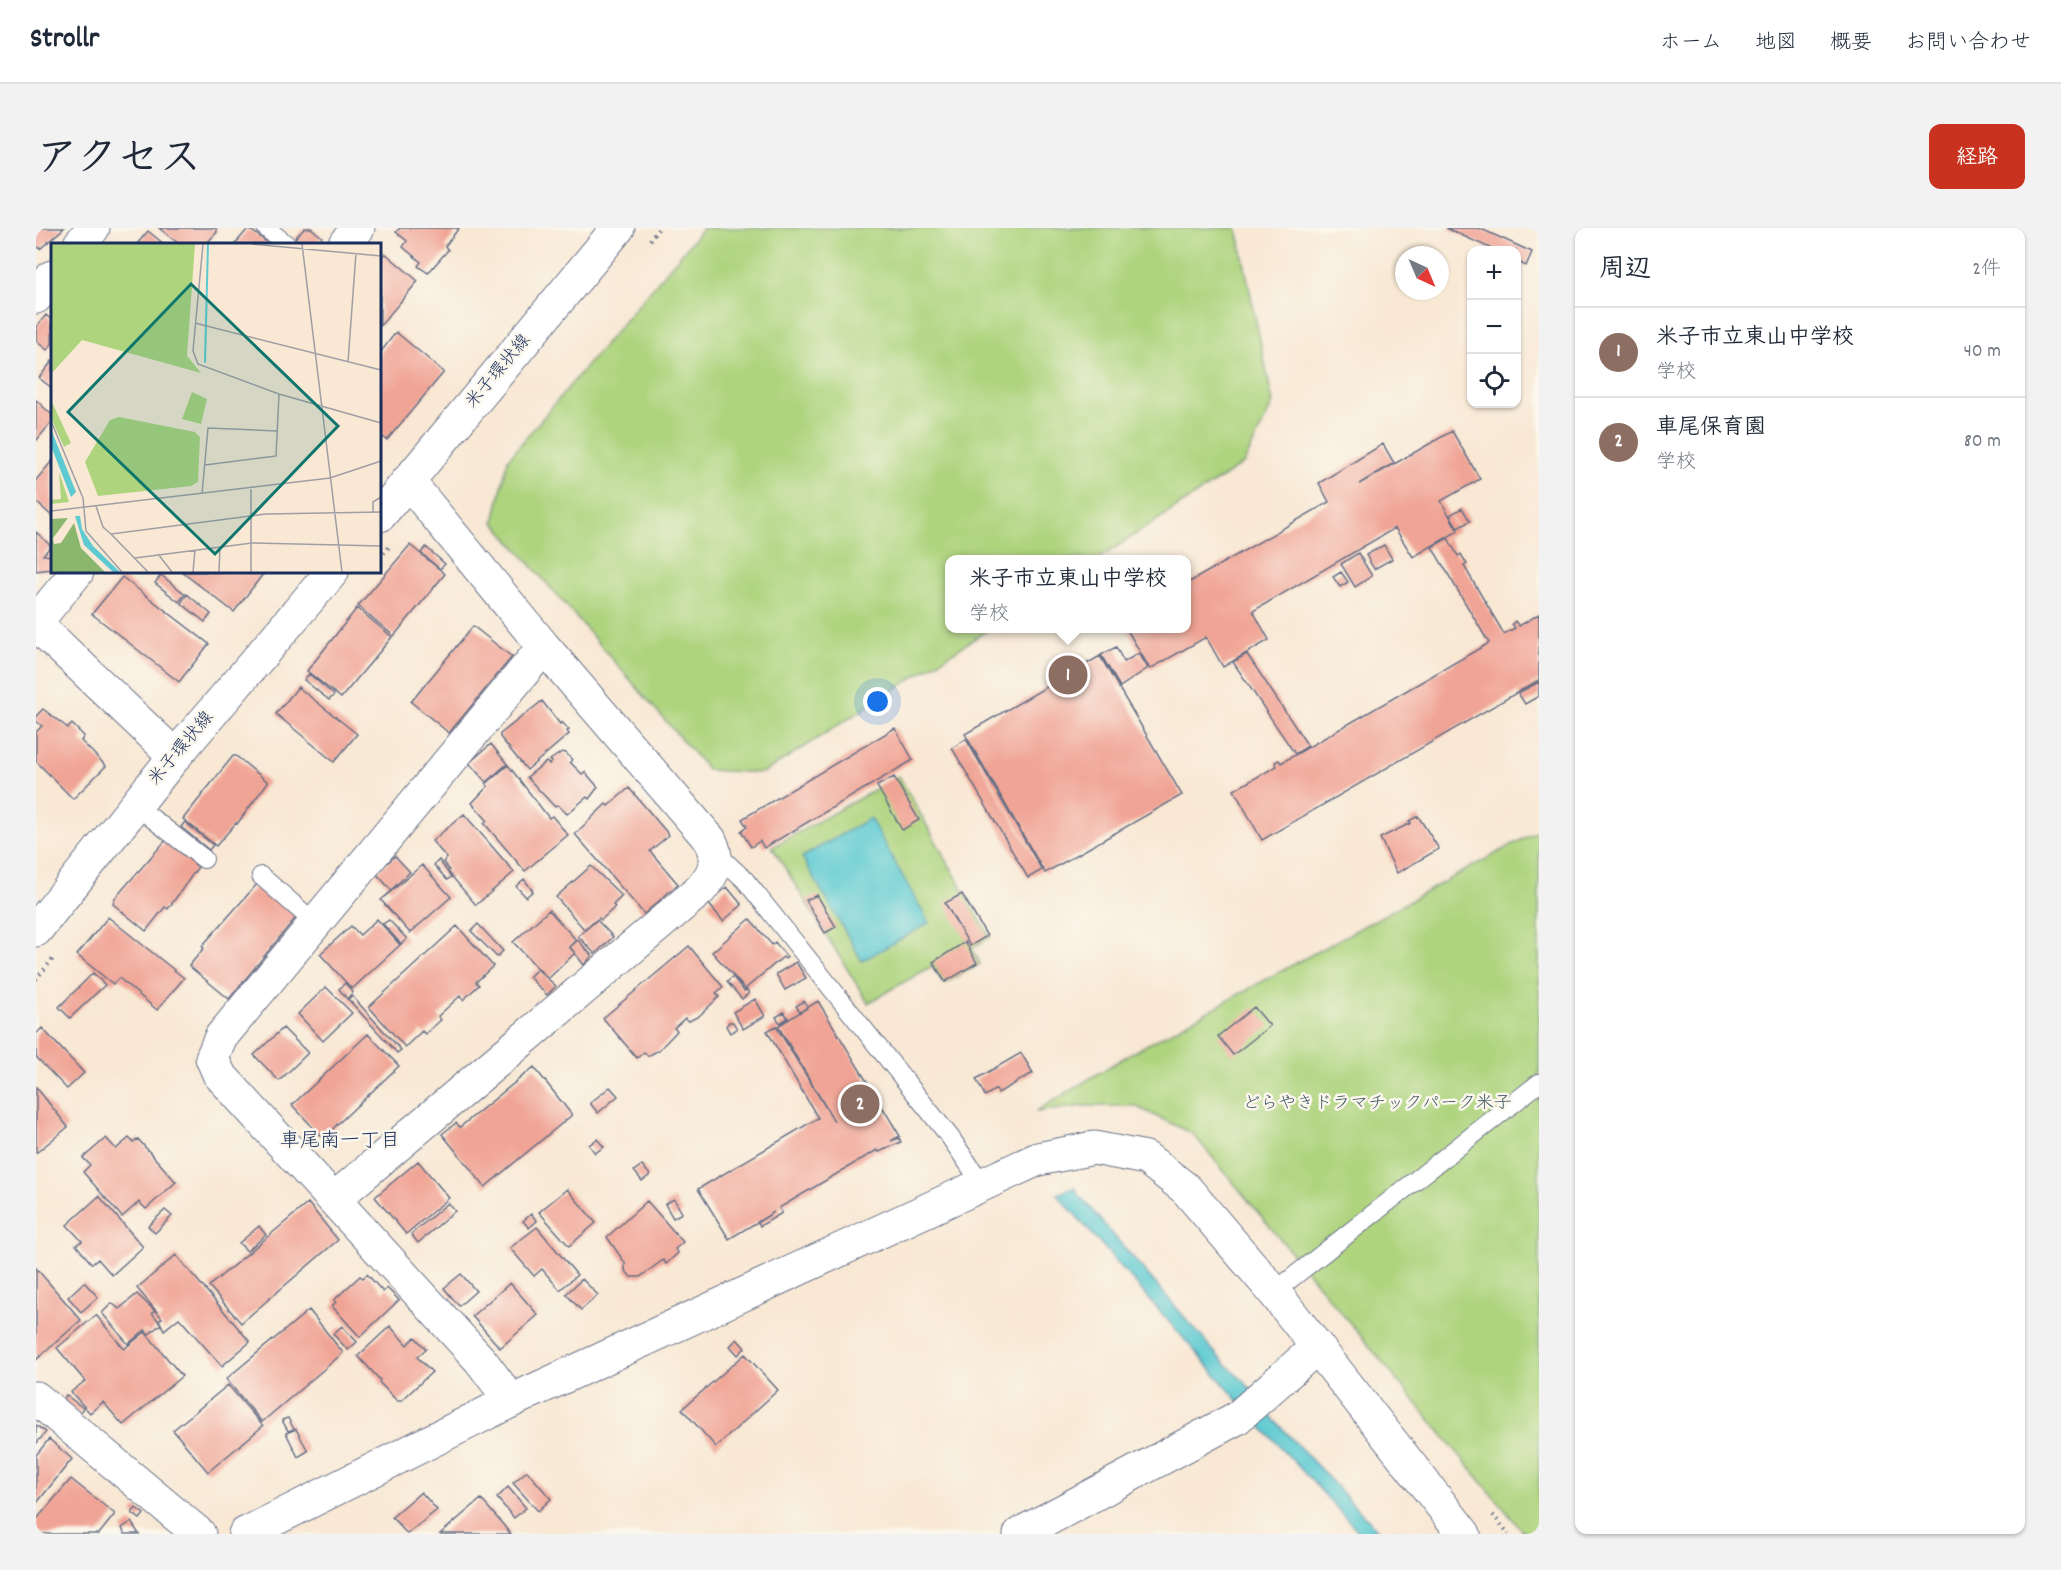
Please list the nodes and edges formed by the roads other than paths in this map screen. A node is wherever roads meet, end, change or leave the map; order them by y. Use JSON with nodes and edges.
{"nodes":[{"id":1,"x":93,"y":228,"type":"edge"},
{"id":2,"x":266,"y":228,"type":"edge"},
{"id":3,"x":358,"y":228,"type":"edge"},
{"id":4,"x":618,"y":228,"type":"edge"},
{"id":5,"x":81,"y":243,"type":"edge"},
{"id":6,"x":285,"y":243,"type":"edge"},
{"id":7,"x":346,"y":243,"type":"edge"},
{"id":8,"x":408,"y":482,"type":"junction"},
{"id":9,"x":381,"y":514,"type":"edge"},
{"id":10,"x":76,"y":573,"type":"edge"},
{"id":11,"x":331,"y":573,"type":"edge"},
{"id":12,"x":36,"y":623,"type":"edge"},
{"id":13,"x":544,"y":647,"type":"junction"},
{"id":14,"x":175,"y":756,"type":"junction"},
{"id":15,"x":135,"y":805,"type":"junction"},
{"id":16,"x":716,"y":853,"type":"junction"},
{"id":17,"x":204,"y":859,"type":"dead end"},
{"id":18,"x":261,"y":876,"type":"dead end"},
{"id":19,"x":315,"y":923,"type":"junction"},
{"id":20,"x":36,"y":930,"type":"edge"},
{"id":21,"x":1539,"y":1083,"type":"edge"},
{"id":22,"x":982,"y":1184,"type":"junction"},
{"id":23,"x":334,"y":1199,"type":"junction"},
{"id":24,"x":1274,"y":1292,"type":"junction"},
{"id":25,"x":1317,"y":1347,"type":"junction"},
{"id":26,"x":36,"y":1398,"type":"edge"},
{"id":27,"x":511,"y":1401,"type":"junction"},
{"id":28,"x":199,"y":1534,"type":"edge"},
{"id":29,"x":245,"y":1534,"type":"edge"},
{"id":30,"x":1020,"y":1534,"type":"edge"},
{"id":31,"x":1464,"y":1534,"type":"edge"}],
"edges":[{"from":1,"to":5,"type":"street"},
{"from":2,"to":6,"type":"lane"},
{"from":3,"to":7,"type":"street"},
{"from":4,"to":8,"type":"street","name":"米子環状線"},
{"from":8,"to":9,"type":"street","name":"米子環状線"},
{"from":8,"to":13,"type":"street"},
{"from":10,"to":12,"type":"street"},
{"from":11,"to":14,"type":"street","name":"米子環状線"},
{"from":12,"to":14,"type":"street"},
{"from":13,"to":16,"type":"street"},
{"from":13,"to":19,"type":"street"},
{"from":14,"to":15,"type":"street","name":"米子環状線"},
{"from":15,"to":17,"type":"lane"},
{"from":15,"to":20,"type":"street","name":"米子環状線"},
{"from":16,"to":22,"type":"lane"},
{"from":16,"to":23,"type":"street"},
{"from":18,"to":19,"type":"lane"},
{"from":19,"to":23,"type":"street"},
{"from":21,"to":24,"type":"lane"},
{"from":22,"to":24,"type":"street"},
{"from":22,"to":27,"type":"street"},
{"from":23,"to":27,"type":"street"},
{"from":24,"to":25,"type":"street"},
{"from":25,"to":30,"type":"street"},
{"from":25,"to":31,"type":"street"},
{"from":26,"to":28,"type":"street"},
{"from":27,"to":29,"type":"street"}]}
